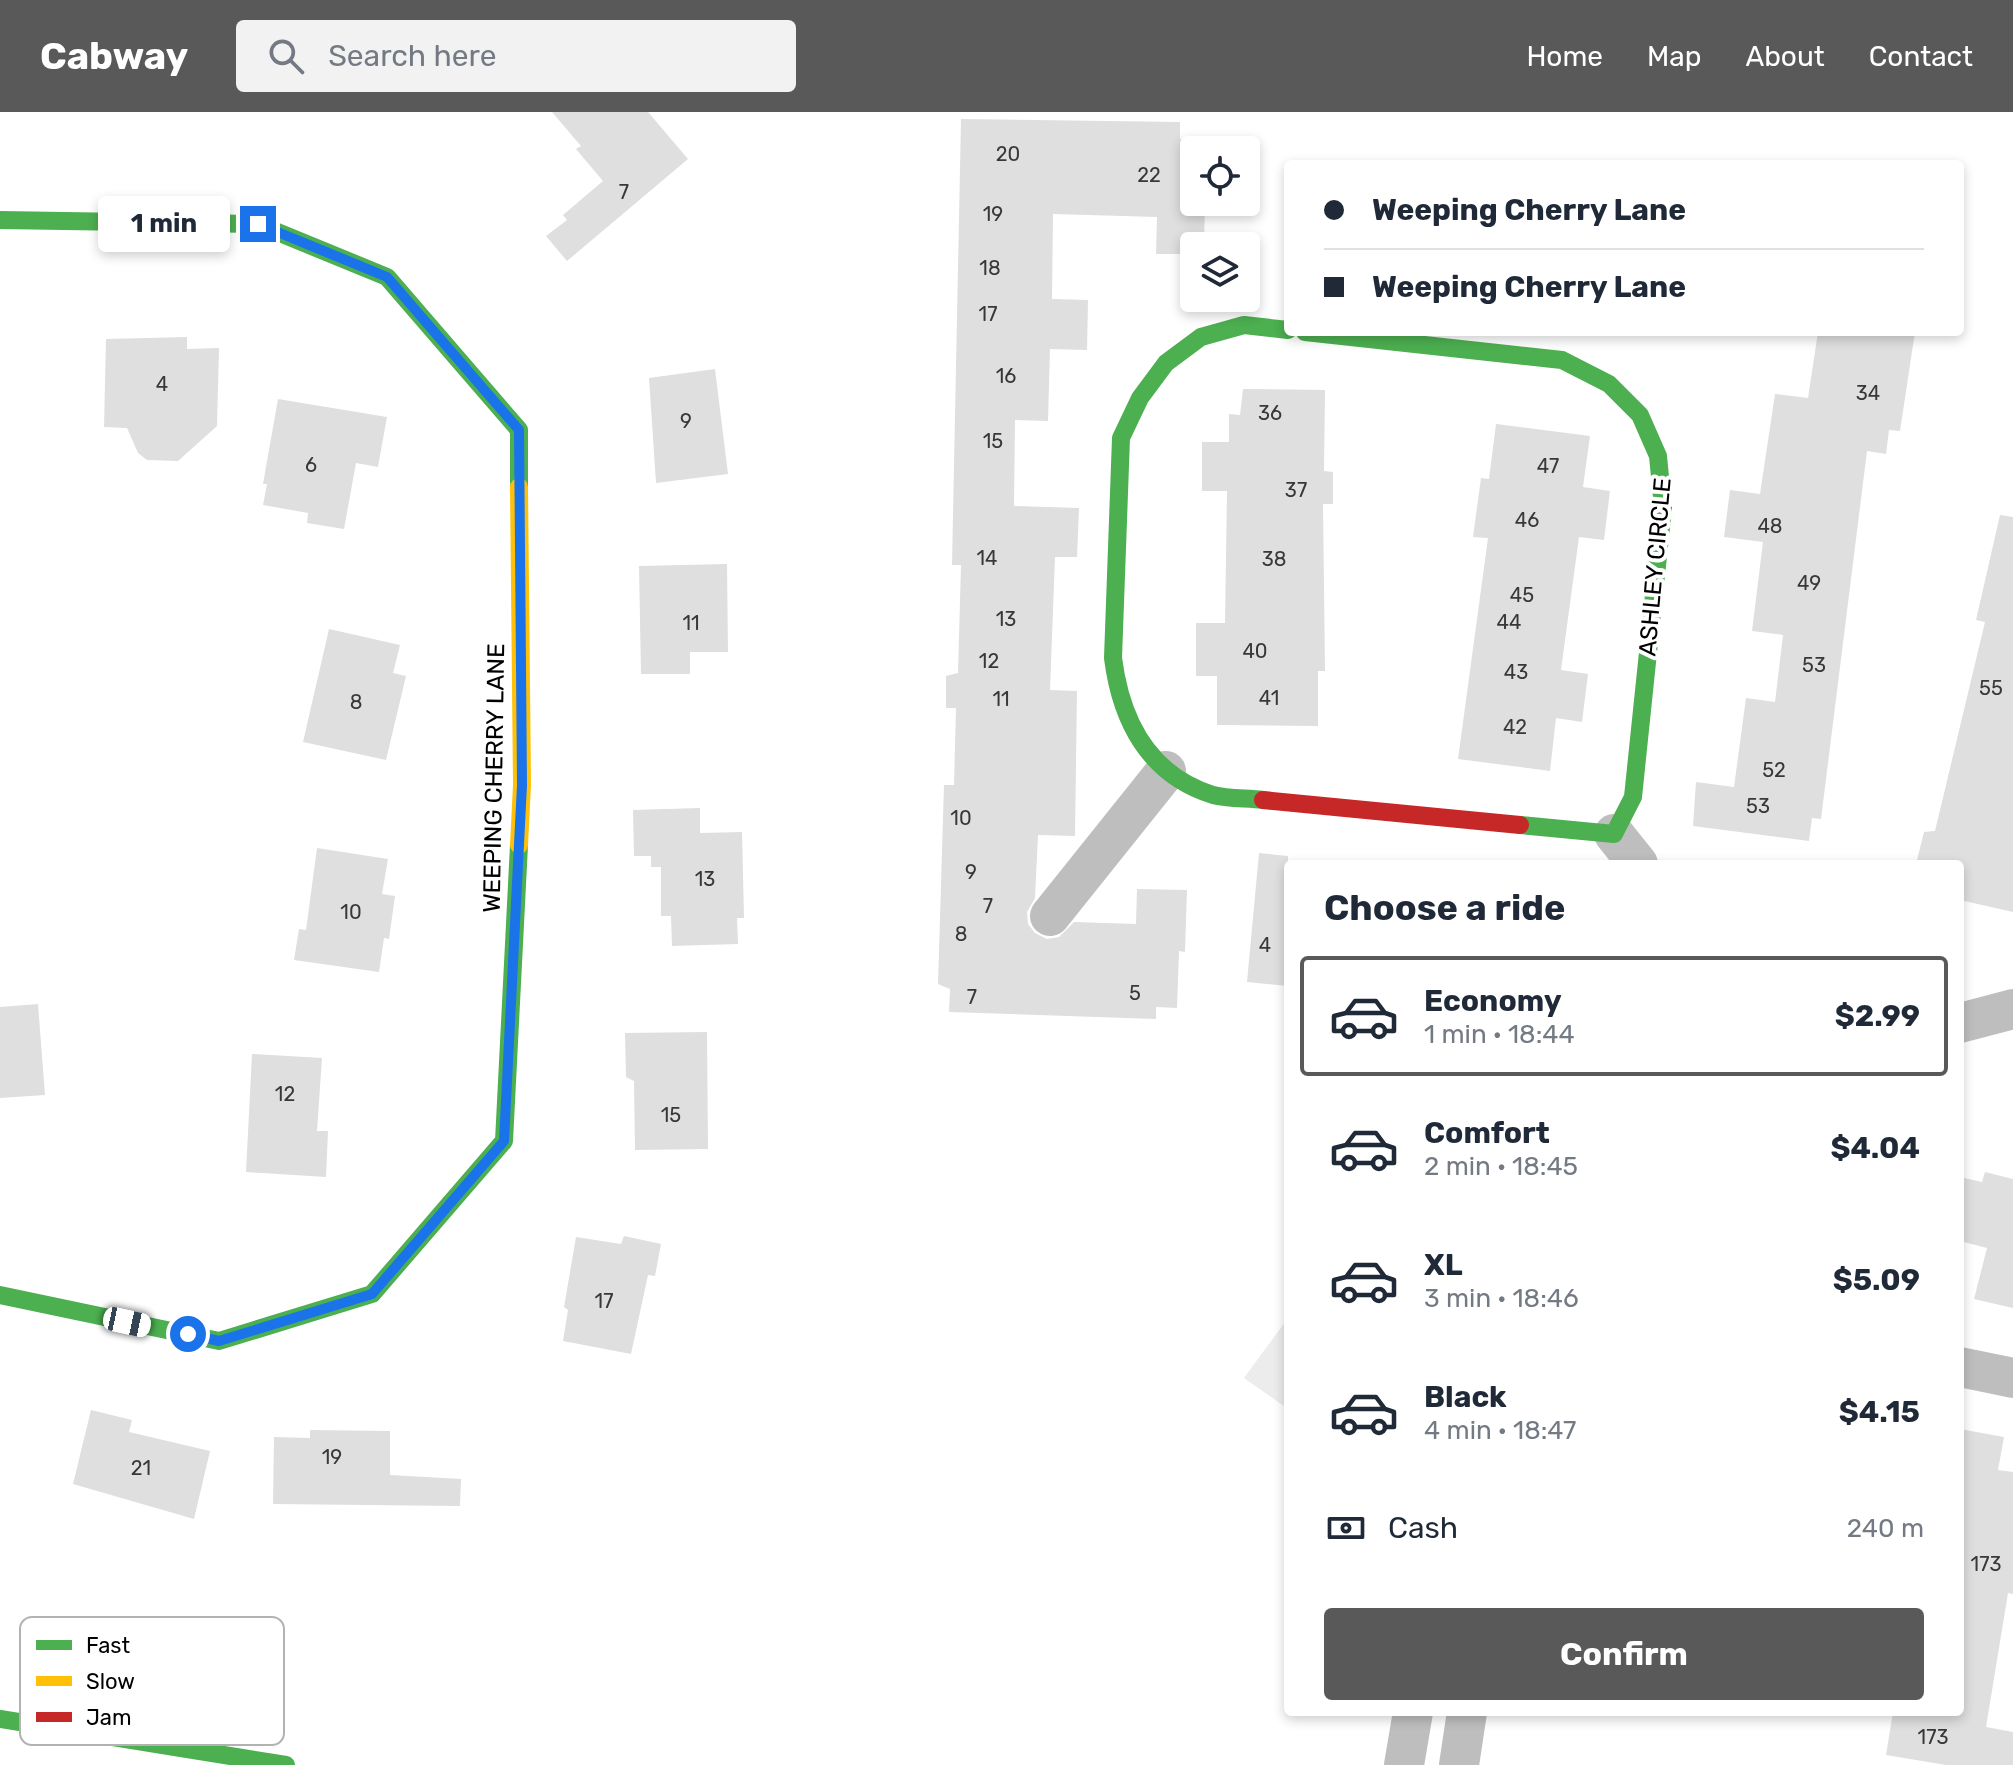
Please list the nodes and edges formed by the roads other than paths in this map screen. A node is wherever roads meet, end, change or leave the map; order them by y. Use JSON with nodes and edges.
{"nodes":[{"id":1,"x":0,"y":220,"type":"edge"},
{"id":2,"x":1284,"y":330,"type":"edge"},
{"id":3,"x":1342,"y":336,"type":"edge"},
{"id":4,"x":1166,"y":771,"type":"junction"},
{"id":5,"x":1626,"y":849,"type":"edge"},
{"id":6,"x":1050,"y":916,"type":"dead end"},
{"id":7,"x":2013,"y":1009,"type":"edge"},
{"id":8,"x":1964,"y":1022,"type":"edge"},
{"id":9,"x":0,"y":1295,"type":"edge"},
{"id":10,"x":1964,"y":1368,"type":"edge"},
{"id":11,"x":2013,"y":1378,"type":"edge"},
{"id":12,"x":1412,"y":1716,"type":"edge"},
{"id":13,"x":1466,"y":1716,"type":"edge"},
{"id":14,"x":0,"y":1719,"type":"edge"},
{"id":15,"x":20,"y":1722,"type":"edge"},
{"id":16,"x":162,"y":1745,"type":"edge"},
{"id":17,"x":286,"y":1765,"type":"edge"},
{"id":18,"x":1404,"y":1765,"type":"edge"},
{"id":19,"x":1459,"y":1765,"type":"edge"}],
"edges":[{"from":1,"to":9,"type":"street","name":"WEEPING CHERRY LANE"},
{"from":2,"to":4,"type":"street","name":"ASHLEY CIRCLE"},
{"from":3,"to":5,"type":"street","name":"ASHLEY CIRCLE"},
{"from":4,"to":5,"type":"street","name":"ASHLEY CIRCLE"},
{"from":4,"to":6,"type":"street"},
{"from":7,"to":8,"type":"street"},
{"from":10,"to":11,"type":"street"},
{"from":12,"to":18,"type":"street"},
{"from":13,"to":19,"type":"street"},
{"from":14,"to":15,"type":"street"},
{"from":16,"to":17,"type":"street"}]}
